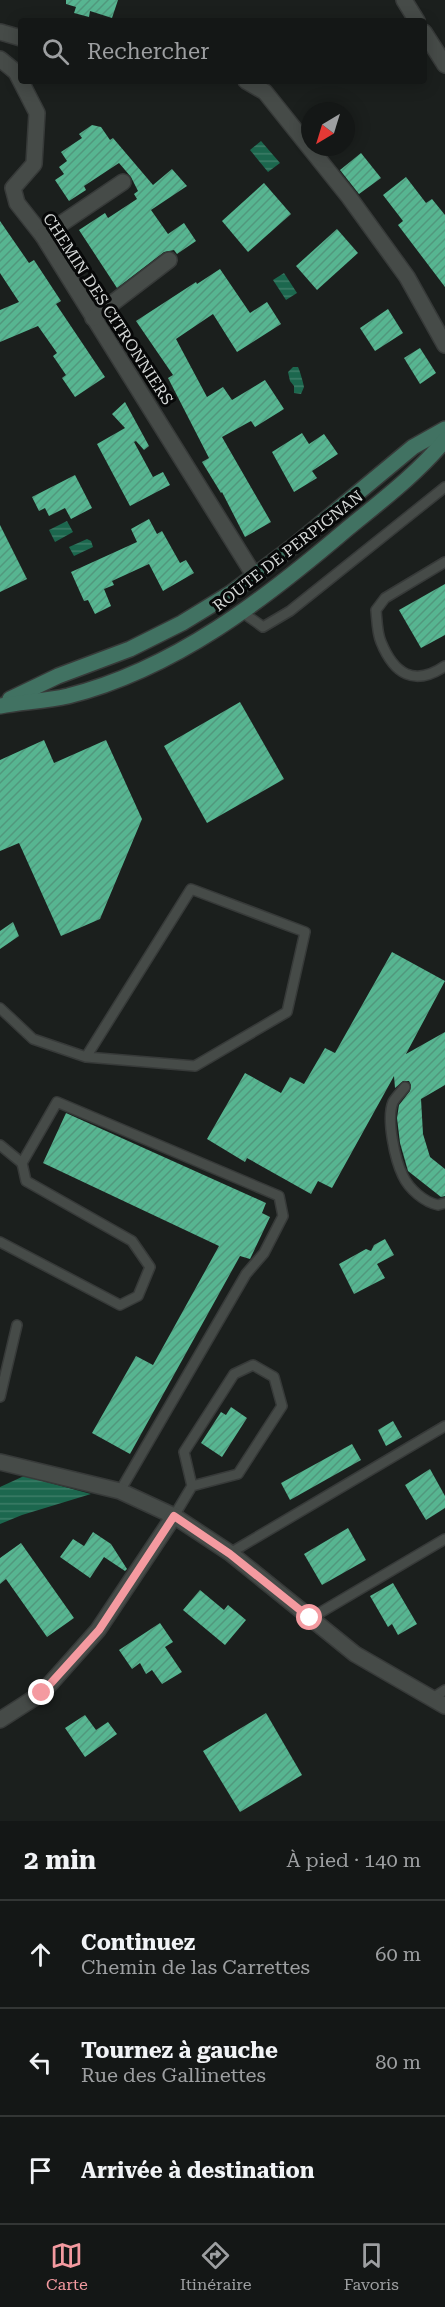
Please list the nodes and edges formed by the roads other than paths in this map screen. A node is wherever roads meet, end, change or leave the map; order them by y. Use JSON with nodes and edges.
{"nodes":[{"id":1,"x":404,"y":0,"type":"edge"},
{"id":2,"x":415,"y":18,"type":"edge"},
{"id":3,"x":0,"y":32,"type":"edge"},
{"id":4,"x":18,"y":37,"type":"edge"},
{"id":5,"x":427,"y":37,"type":"edge"},
{"id":6,"x":0,"y":59,"type":"edge"},
{"id":7,"x":445,"y":65,"type":"edge"},
{"id":8,"x":18,"y":76,"type":"edge"},
{"id":9,"x":22,"y":84,"type":"edge"},
{"id":10,"x":251,"y":84,"type":"edge"},
{"id":11,"x":123,"y":182,"type":"dead end"},
{"id":12,"x":6,"y":192,"type":"edge"},
{"id":13,"x":43,"y":237,"type":"junction"},
{"id":14,"x":169,"y":260,"type":"dead end"},
{"id":15,"x":93,"y":318,"type":"junction"},
{"id":16,"x":445,"y":345,"type":"edge"},
{"id":17,"x":445,"y":429,"type":"edge"},
{"id":18,"x":445,"y":440,"type":"edge"},
{"id":19,"x":445,"y":487,"type":"edge"},
{"id":20,"x":445,"y":562,"type":"edge"},
{"id":21,"x":254,"y":574,"type":"junction"},
{"id":22,"x":242,"y":612,"type":"junction"},
{"id":23,"x":445,"y":666,"type":"edge"},
{"id":24,"x":0,"y":705,"type":"edge"},
{"id":25,"x":0,"y":1008,"type":"edge"},
{"id":26,"x":86,"y":1057,"type":"junction"},
{"id":27,"x":405,"y":1087,"type":"dead end"},
{"id":28,"x":0,"y":1144,"type":"edge"},
{"id":29,"x":22,"y":1163,"type":"junction"},
{"id":30,"x":445,"y":1203,"type":"edge"},
{"id":31,"x":0,"y":1242,"type":"edge"},
{"id":32,"x":17,"y":1325,"type":"dead end"},
{"id":33,"x":0,"y":1396,"type":"edge"},
{"id":34,"x":445,"y":1426,"type":"edge"},
{"id":35,"x":0,"y":1462,"type":"edge"},
{"id":36,"x":192,"y":1486,"type":"junction"},
{"id":37,"x":120,"y":1491,"type":"junction"},
{"id":38,"x":174,"y":1516,"type":"junction"},
{"id":39,"x":445,"y":1539,"type":"edge"},
{"id":40,"x":230,"y":1554,"type":"junction"},
{"id":41,"x":310,"y":1618,"type":"junction"},
{"id":42,"x":445,"y":1690,"type":"edge"},
{"id":43,"x":438,"y":1702,"type":"edge"},
{"id":44,"x":0,"y":1720,"type":"edge"}],
"edges":[{"from":1,"to":2,"type":"street"},
{"from":3,"to":4,"type":"street"},
{"from":5,"to":7,"type":"street"},
{"from":6,"to":8,"type":"street","name":"CHEMIN DES CITRONNIERS"},
{"from":9,"to":12,"type":"street","name":"CHEMIN DES CITRONNIERS"},
{"from":10,"to":16,"type":"street"},
{"from":11,"to":13,"type":"street"},
{"from":12,"to":13,"type":"street","name":"CHEMIN DES CITRONNIERS"},
{"from":13,"to":15,"type":"street","name":"CHEMIN DES CITRONNIERS"},
{"from":14,"to":15,"type":"street"},
{"from":15,"to":21,"type":"street","name":"CHEMIN DES CITRONNIERS"},
{"from":17,"to":21,"type":"main road","name":"ROUTE DE PERPIGNAN"},
{"from":18,"to":22,"type":"main road","name":"ROUTE DE PERPIGNAN"},
{"from":19,"to":22,"type":"lane"},
{"from":20,"to":23,"type":"lane"},
{"from":21,"to":24,"type":"main road","name":"ROUTE DE PERPIGNAN"},
{"from":22,"to":24,"type":"main road","name":"ROUTE DE PERPIGNAN"},
{"from":25,"to":26,"type":"lane"},
{"from":26,"to":26,"type":"lane"},
{"from":27,"to":30,"type":"lane"},
{"from":28,"to":29,"type":"lane"},
{"from":29,"to":31,"type":"lane"},
{"from":29,"to":37,"type":"lane"},
{"from":32,"to":33,"type":"lane"},
{"from":34,"to":40,"type":"lane"},
{"from":35,"to":37,"type":"street"},
{"from":36,"to":36,"type":"lane"},
{"from":36,"to":38,"type":"lane"},
{"from":37,"to":38,"type":"street"},
{"from":38,"to":40,"type":"street"},
{"from":38,"to":44,"type":"street"},
{"from":39,"to":41,"type":"lane"},
{"from":40,"to":41,"type":"street"},
{"from":41,"to":43,"type":"street"},
{"from":42,"to":43,"type":"lane"}]}
